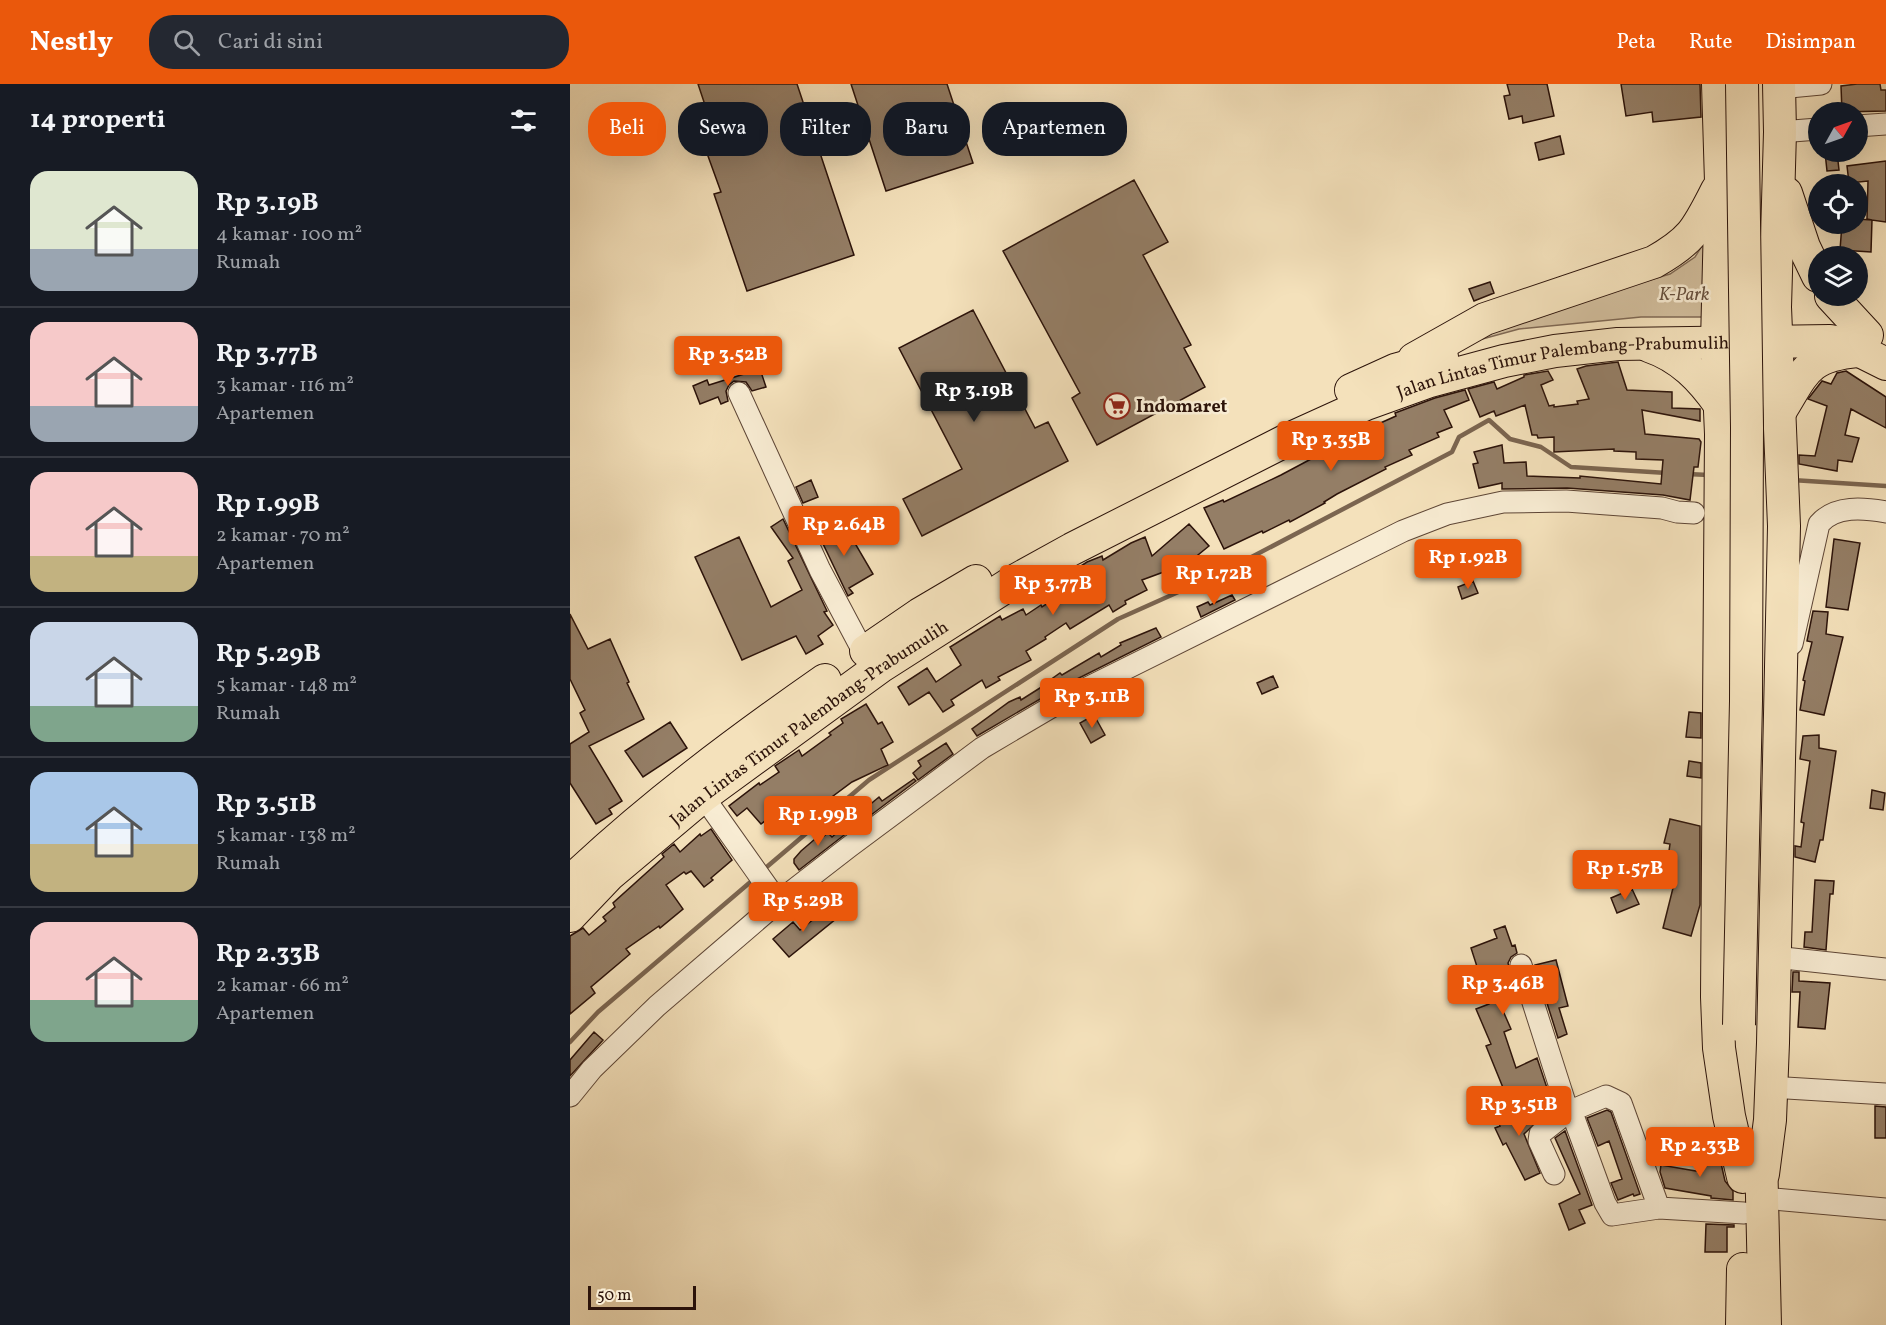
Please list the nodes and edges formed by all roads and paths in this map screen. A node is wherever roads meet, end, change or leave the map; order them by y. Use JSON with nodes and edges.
{"nodes":[{"id":1,"x":1718,"y":84,"type":"edge"},
{"id":2,"x":1742,"y":84,"type":"edge"},
{"id":3,"x":1821,"y":84,"type":"edge"},
{"id":4,"x":1772,"y":85,"type":"edge"},
{"id":5,"x":1886,"y":124,"type":"edge"},
{"id":6,"x":1868,"y":125,"type":"edge"},
{"id":7,"x":1808,"y":133,"type":"edge"},
{"id":8,"x":1780,"y":146,"type":"junction"},
{"id":9,"x":1720,"y":182,"type":"junction"},
{"id":10,"x":1808,"y":256,"type":"edge"},
{"id":11,"x":1839,"y":306,"type":"edge"},
{"id":12,"x":1717,"y":334,"type":"junction"},
{"id":13,"x":1782,"y":335,"type":"junction"},
{"id":14,"x":1642,"y":344,"type":"junction"},
{"id":15,"x":1875,"y":349,"type":"edge"},
{"id":16,"x":1395,"y":370,"type":"junction"},
{"id":17,"x":739,"y":393,"type":"dead end"},
{"id":18,"x":1721,"y":420,"type":"junction"},
{"id":19,"x":1781,"y":420,"type":"junction"},
{"id":20,"x":1886,"y":512,"type":"edge"},
{"id":21,"x":1694,"y":513,"type":"dead end"},
{"id":22,"x":864,"y":653,"type":"junction"},
{"id":23,"x":1780,"y":701,"type":"junction"},
{"id":24,"x":780,"y":725,"type":"junction"},
{"id":25,"x":703,"y":796,"type":"junction"},
{"id":26,"x":621,"y":850,"type":"junction"},
{"id":27,"x":570,"y":882,"type":"edge"},
{"id":28,"x":778,"y":902,"type":"junction"},
{"id":29,"x":570,"y":916,"type":"edge"},
{"id":30,"x":1775,"y":957,"type":"junction"},
{"id":31,"x":1521,"y":965,"type":"dead end"},
{"id":32,"x":1886,"y":969,"type":"edge"},
{"id":33,"x":1747,"y":1024,"type":"junction"},
{"id":34,"x":1772,"y":1087,"type":"junction"},
{"id":35,"x":1886,"y":1094,"type":"edge"},
{"id":36,"x":570,"y":1096,"type":"edge"},
{"id":37,"x":1570,"y":1111,"type":"junction"},
{"id":38,"x":1554,"y":1174,"type":"dead end"},
{"id":39,"x":1753,"y":1190,"type":"junction"},
{"id":40,"x":1659,"y":1208,"type":"junction"},
{"id":41,"x":1886,"y":1209,"type":"edge"},
{"id":42,"x":1742,"y":1325,"type":"edge"},
{"id":43,"x":1765,"y":1325,"type":"edge"}],
"edges":[{"from":1,"to":9,"type":"highway"},
{"from":2,"to":33,"type":"highway","bridge":true},
{"from":3,"to":4,"type":"street"},
{"from":4,"to":8,"type":"highway"},
{"from":4,"to":33,"type":"highway"},
{"from":5,"to":6,"type":"street"},
{"from":7,"to":8,"type":"street"},
{"from":8,"to":10,"type":"highway"},
{"from":8,"to":13,"type":"highway"},
{"from":9,"to":12,"type":"highway"},
{"from":9,"to":16,"type":"highway"},
{"from":11,"to":15,"type":"highway"},
{"from":12,"to":13,"type":"highway","name":"Jalan Lintas Timur Palembang-Prabumulih"},
{"from":12,"to":14,"type":"highway","name":"Jalan Lintas Timur Palembang-Prabumulih"},
{"from":12,"to":16,"type":"highway","name":"Jalan Lintas Timur Palembang-Prabumulih"},
{"from":12,"to":18,"type":"highway"},
{"from":13,"to":15,"type":"highway","name":"Jalan Lintas Timur Palembang-Prabumulih"},
{"from":13,"to":19,"type":"highway"},
{"from":14,"to":18,"type":"highway"},
{"from":14,"to":24,"type":"highway","name":"Jalan Lintas Timur Palembang-Prabumulih"},
{"from":15,"to":19,"type":"highway"},
{"from":16,"to":22,"type":"highway","name":"Jalan Lintas Timur Palembang-Prabumulih"},
{"from":17,"to":22,"type":"street"},
{"from":18,"to":39,"type":"highway"},
{"from":19,"to":23,"type":"highway"},
{"from":20,"to":23,"type":"street"},
{"from":21,"to":28,"type":"street"},
{"from":22,"to":24,"type":"highway","name":"Jalan Lintas Timur Palembang-Prabumulih"},
{"from":23,"to":30,"type":"highway"},
{"from":24,"to":25,"type":"highway","name":"Jalan Lintas Timur Palembang-Prabumulih"},
{"from":24,"to":26,"type":"highway","name":"Jalan Lintas Timur Palembang-Prabumulih"},
{"from":25,"to":26,"type":"highway","name":"Jalan Lintas Timur Palembang-Prabumulih"},
{"from":25,"to":28,"type":"street"},
{"from":26,"to":27,"type":"highway","name":"Jalan Lintas Timur Palembang-Prabumulih"},
{"from":26,"to":29,"type":"highway","name":"Jalan Lintas Timur Palembang-Prabumulih"},
{"from":28,"to":36,"type":"street"},
{"from":30,"to":32,"type":"street"},
{"from":30,"to":34,"type":"highway"},
{"from":31,"to":37,"type":"street"},
{"from":33,"to":39,"type":"highway"},
{"from":34,"to":35,"type":"street"},
{"from":34,"to":39,"type":"highway"},
{"from":37,"to":38,"type":"street"},
{"from":37,"to":40,"type":"street"},
{"from":37,"to":40,"type":"street"},
{"from":39,"to":40,"type":"street"},
{"from":39,"to":41,"type":"street"},
{"from":39,"to":42,"type":"highway"},
{"from":39,"to":43,"type":"highway"}]}
